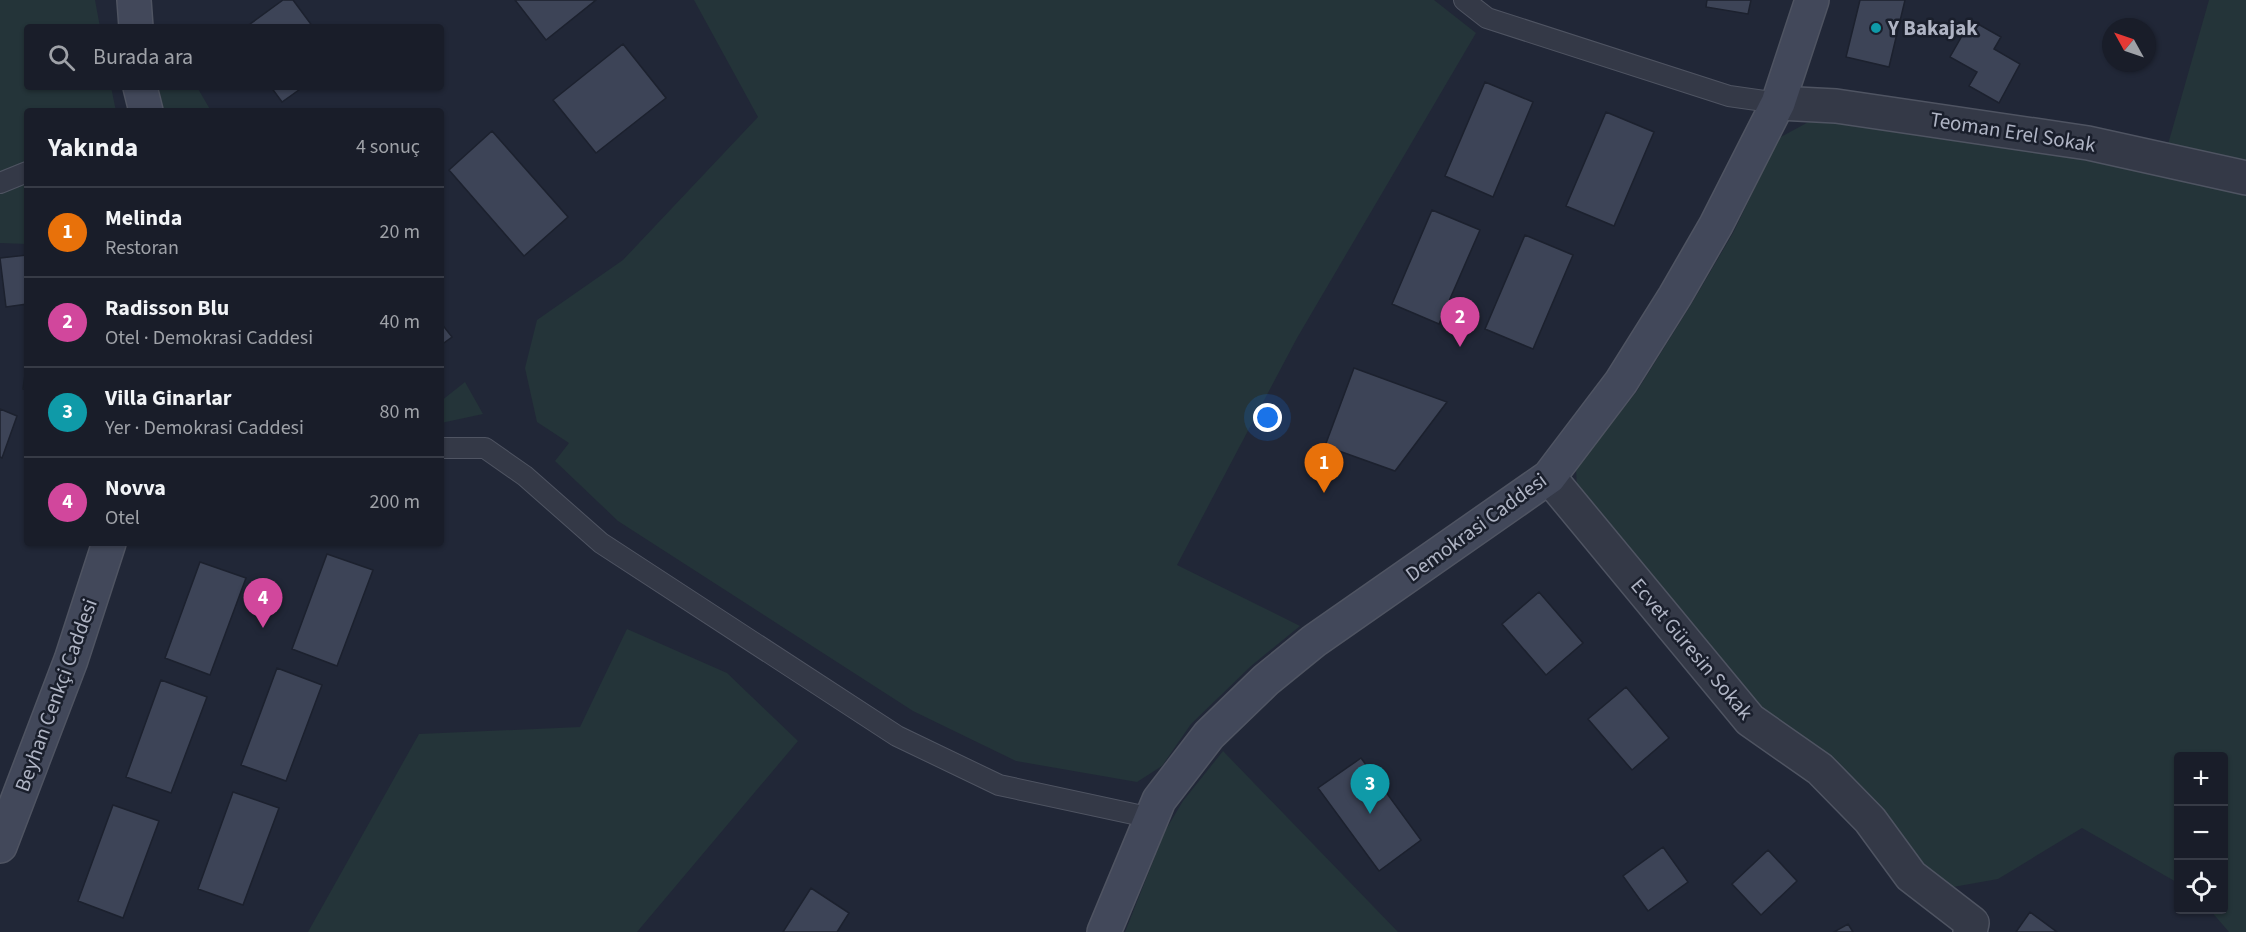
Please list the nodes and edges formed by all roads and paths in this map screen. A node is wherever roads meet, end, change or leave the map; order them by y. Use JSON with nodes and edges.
{"nodes":[{"id":1,"x":134,"y":0,"type":"edge"},
{"id":2,"x":1464,"y":0,"type":"edge"},
{"id":3,"x":1812,"y":0,"type":"edge"},
{"id":4,"x":136,"y":24,"type":"edge"},
{"id":5,"x":141,"y":90,"type":"edge"},
{"id":6,"x":1778,"y":103,"type":"junction"},
{"id":7,"x":145,"y":108,"type":"edge"},
{"id":8,"x":24,"y":173,"type":"edge"},
{"id":9,"x":2246,"y":178,"type":"edge"},
{"id":10,"x":0,"y":183,"type":"edge"},
{"id":11,"x":444,"y":448,"type":"edge"},
{"id":12,"x":1549,"y":477,"type":"junction"},
{"id":13,"x":108,"y":546,"type":"edge"},
{"id":14,"x":1152,"y":818,"type":"junction"},
{"id":15,"x":0,"y":846,"type":"edge"},
{"id":16,"x":1104,"y":932,"type":"edge"},
{"id":17,"x":1970,"y":932,"type":"edge"}],
"edges":[{"from":1,"to":4,"type":"street"},
{"from":2,"to":6,"type":"lane"},
{"from":3,"to":6,"type":"street","name":"Demokrasi Caddesi"},
{"from":5,"to":7,"type":"street"},
{"from":6,"to":9,"type":"street","name":"Teoman Erel Sokak"},
{"from":6,"to":12,"type":"street","name":"Demokrasi Caddesi"},
{"from":8,"to":10,"type":"lane"},
{"from":11,"to":14,"type":"lane"},
{"from":12,"to":14,"type":"street","name":"Demokrasi Caddesi"},
{"from":12,"to":17,"type":"street","name":"Ecvet Güresin Sokak"},
{"from":13,"to":15,"type":"street","name":"Beyhan Cenkçi Caddesi"},
{"from":14,"to":16,"type":"street","name":"Demokrasi Caddesi"}]}
